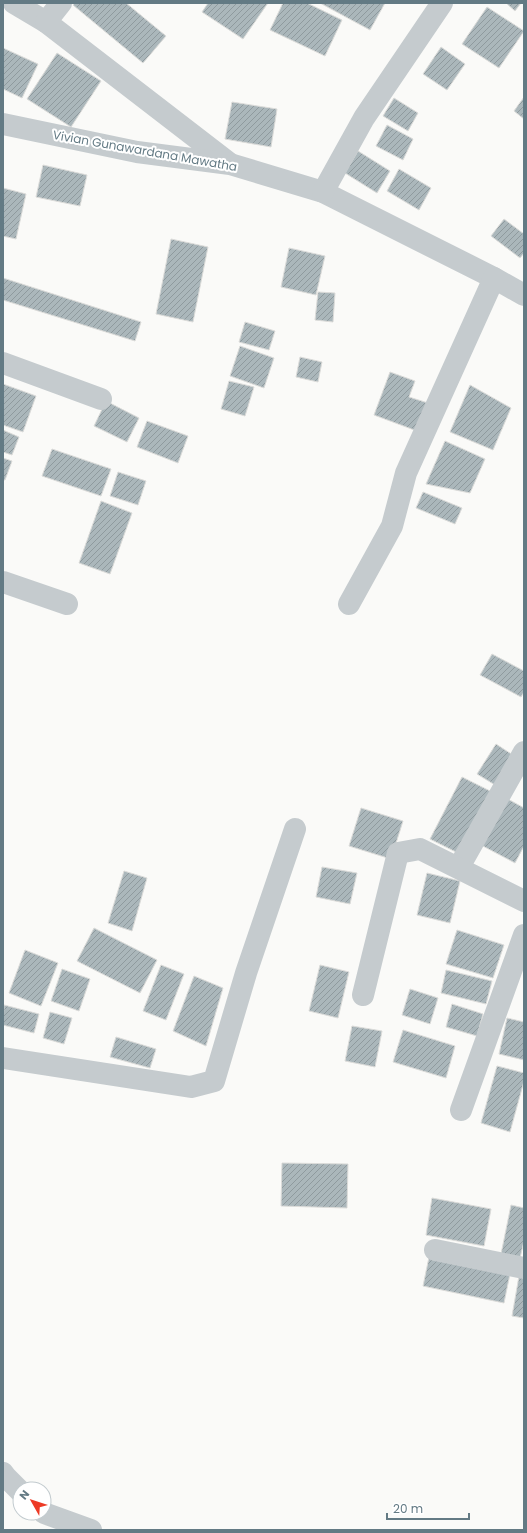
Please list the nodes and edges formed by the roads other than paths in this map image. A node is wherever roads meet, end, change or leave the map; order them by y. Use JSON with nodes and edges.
{"nodes":[{"id":1,"x":14,"y":3,"type":"edge"},
{"id":2,"x":61,"y":3,"type":"edge"},
{"id":3,"x":442,"y":3,"type":"edge"},
{"id":4,"x":46,"y":22,"type":"junction"},
{"id":5,"x":3,"y":124,"type":"edge"},
{"id":6,"x":230,"y":164,"type":"junction"},
{"id":7,"x":323,"y":192,"type":"junction"},
{"id":8,"x":494,"y":278,"type":"junction"},
{"id":9,"x":524,"y":295,"type":"edge"},
{"id":10,"x":3,"y":362,"type":"edge"},
{"id":11,"x":101,"y":399,"type":"dead end"},
{"id":12,"x":3,"y":582,"type":"edge"},
{"id":13,"x":67,"y":604,"type":"dead end"},
{"id":14,"x":349,"y":604,"type":"dead end"},
{"id":15,"x":524,"y":752,"type":"edge"},
{"id":16,"x":295,"y":829,"type":"dead end"},
{"id":17,"x":459,"y":867,"type":"junction"},
{"id":18,"x":524,"y":901,"type":"edge"},
{"id":19,"x":524,"y":935,"type":"edge"},
{"id":20,"x":363,"y":995,"type":"dead end"},
{"id":21,"x":3,"y":1058,"type":"edge"},
{"id":22,"x":461,"y":1110,"type":"dead end"},
{"id":23,"x":435,"y":1250,"type":"dead end"},
{"id":24,"x":524,"y":1268,"type":"edge"},
{"id":25,"x":52,"y":1516,"type":"edge"},
{"id":26,"x":91,"y":1530,"type":"edge"}],
"edges":[{"from":1,"to":4,"type":"street"},
{"from":2,"to":4,"type":"street"},
{"from":3,"to":7,"type":"street"},
{"from":4,"to":6,"type":"street"},
{"from":5,"to":6,"type":"street","name":"Vivian Gunawardana Mawatha"},
{"from":6,"to":7,"type":"street","name":"Vivian Gunawardana Mawatha"},
{"from":7,"to":8,"type":"street","name":"Vivian Gunawardana Mawatha"},
{"from":8,"to":9,"type":"street","name":"Vivian Gunawardana Mawatha"},
{"from":8,"to":14,"type":"street"},
{"from":10,"to":11,"type":"street"},
{"from":12,"to":13,"type":"street"},
{"from":15,"to":17,"type":"street"},
{"from":16,"to":21,"type":"street"},
{"from":17,"to":18,"type":"street"},
{"from":17,"to":20,"type":"street"},
{"from":19,"to":22,"type":"street"},
{"from":23,"to":24,"type":"street"},
{"from":25,"to":26,"type":"street"}]}
